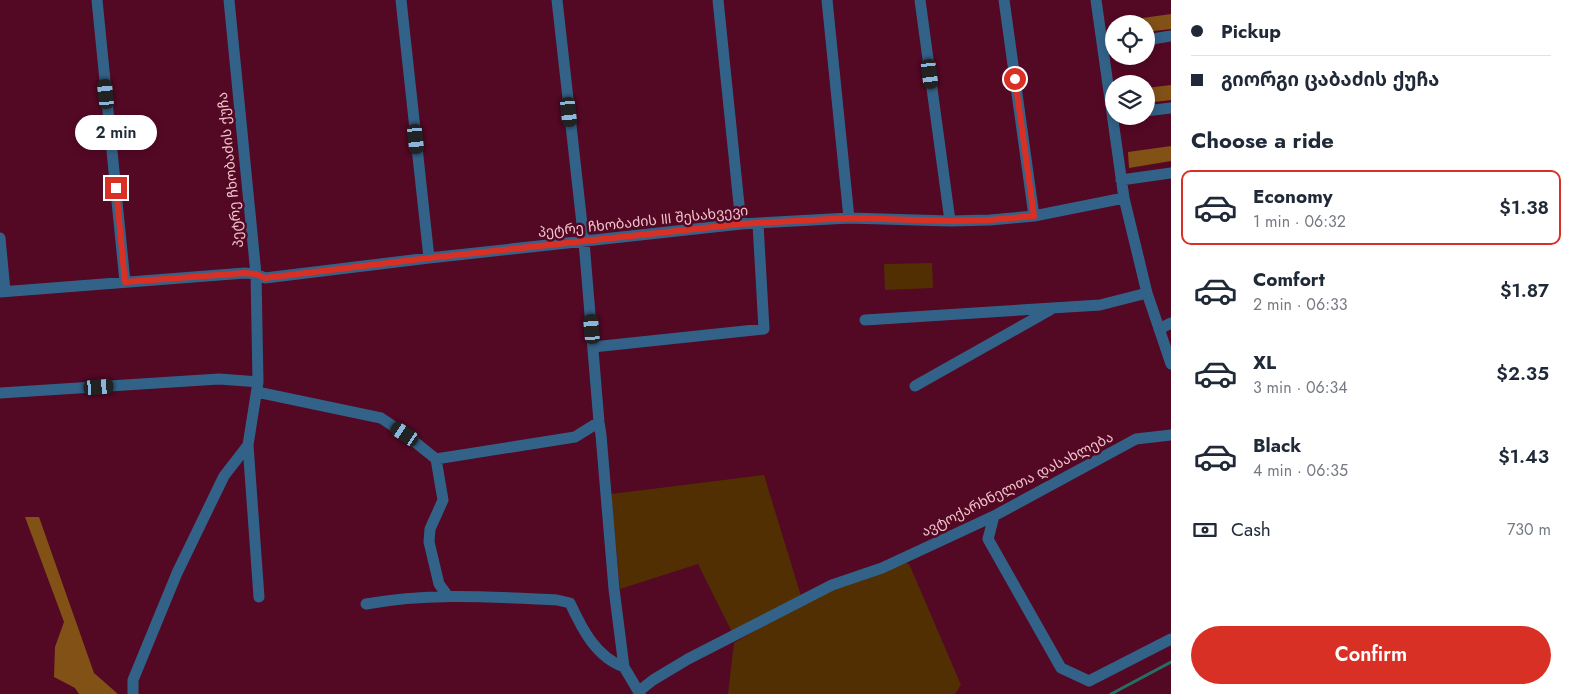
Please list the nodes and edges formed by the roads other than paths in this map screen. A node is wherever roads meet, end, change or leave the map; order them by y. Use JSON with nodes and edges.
{"nodes":[{"id":1,"x":97,"y":0,"type":"edge"},
{"id":2,"x":229,"y":0,"type":"edge"},
{"id":3,"x":401,"y":0,"type":"edge"},
{"id":4,"x":557,"y":0,"type":"edge"},
{"id":5,"x":718,"y":0,"type":"edge"},
{"id":6,"x":827,"y":0,"type":"edge"},
{"id":7,"x":920,"y":0,"type":"edge"},
{"id":8,"x":1004,"y":0,"type":"edge"},
{"id":9,"x":1096,"y":0,"type":"edge"},
{"id":10,"x":1105,"y":33,"type":"edge"},
{"id":11,"x":1171,"y":36,"type":"edge"},
{"id":12,"x":1155,"y":39,"type":"edge"},
{"id":13,"x":1171,"y":108,"type":"edge"},
{"id":14,"x":1155,"y":110,"type":"edge"},
{"id":15,"x":1114,"y":125,"type":"edge"},
{"id":16,"x":1171,"y":173,"type":"edge"},
{"id":17,"x":1121,"y":180,"type":"junction"},
{"id":18,"x":1124,"y":198,"type":"junction"},
{"id":19,"x":1034,"y":216,"type":"junction"},
{"id":20,"x":849,"y":218,"type":"junction"},
{"id":21,"x":950,"y":221,"type":"junction"},
{"id":22,"x":741,"y":224,"type":"junction"},
{"id":23,"x":758,"y":224,"type":"junction"},
{"id":24,"x":0,"y":238,"type":"edge"},
{"id":25,"x":584,"y":242,"type":"junction"},
{"id":26,"x":429,"y":258,"type":"junction"},
{"id":27,"x":256,"y":274,"type":"junction"},
{"id":28,"x":125,"y":282,"type":"junction"},
{"id":29,"x":2,"y":292,"type":"edge"},
{"id":30,"x":1147,"y":293,"type":"junction"},
{"id":31,"x":1054,"y":308,"type":"junction"},
{"id":32,"x":865,"y":320,"type":"dead end"},
{"id":33,"x":1171,"y":324,"type":"edge"},
{"id":34,"x":1158,"y":329,"type":"junction"},
{"id":35,"x":593,"y":347,"type":"junction"},
{"id":36,"x":1171,"y":364,"type":"edge"},
{"id":37,"x":915,"y":386,"type":"dead end"},
{"id":38,"x":258,"y":387,"type":"junction"},
{"id":39,"x":0,"y":393,"type":"edge"},
{"id":40,"x":598,"y":422,"type":"junction"},
{"id":41,"x":1171,"y":434,"type":"edge"},
{"id":42,"x":248,"y":445,"type":"junction"},
{"id":43,"x":436,"y":460,"type":"junction"},
{"id":44,"x":994,"y":516,"type":"junction"},
{"id":45,"x":447,"y":595,"type":"junction"},
{"id":46,"x":259,"y":597,"type":"dead end"},
{"id":47,"x":366,"y":604,"type":"dead end"},
{"id":48,"x":1171,"y":639,"type":"edge"},
{"id":49,"x":624,"y":667,"type":"junction"},
{"id":50,"x":639,"y":692,"type":"edge"},
{"id":51,"x":134,"y":694,"type":"edge"}],
"edges":[{"from":1,"to":28,"type":"street"},
{"from":2,"to":27,"type":"street","name":"პეტრე ჩხობაძის ქუჩა"},
{"from":3,"to":26,"type":"street"},
{"from":4,"to":25,"type":"street"},
{"from":5,"to":22,"type":"street"},
{"from":6,"to":20,"type":"street"},
{"from":7,"to":21,"type":"street"},
{"from":8,"to":19,"type":"street"},
{"from":9,"to":10,"type":"street"},
{"from":11,"to":12,"type":"street"},
{"from":13,"to":14,"type":"street"},
{"from":15,"to":17,"type":"street"},
{"from":16,"to":17,"type":"street"},
{"from":17,"to":18,"type":"street"},
{"from":18,"to":19,"type":"street","name":"პეტრე ჩხობაძის III შესახვევი"},
{"from":18,"to":30,"type":"street"},
{"from":19,"to":21,"type":"street","name":"პეტრე ჩხობაძის III შესახვევი"},
{"from":20,"to":21,"type":"street","name":"პეტრე ჩხობაძის III შესახვევი"},
{"from":20,"to":23,"type":"street","name":"პეტრე ჩხობაძის III შესახვევი"},
{"from":22,"to":23,"type":"street","name":"პეტრე ჩხობაძის III შესახვევი"},
{"from":22,"to":25,"type":"street","name":"პეტრე ჩხობაძის III შესახვევი"},
{"from":23,"to":35,"type":"street"},
{"from":24,"to":29,"type":"street"},
{"from":25,"to":26,"type":"street","name":"პეტრე ჩხობაძის III შესახვევი"},
{"from":25,"to":35,"type":"street"},
{"from":26,"to":27,"type":"street","name":"პეტრე ჩხობაძის III შესახვევი"},
{"from":27,"to":28,"type":"street","name":"პეტრე ჩხობაძის III შესახვევი"},
{"from":27,"to":38,"type":"street","name":"პეტრე ჩხობაძის ქუჩა"},
{"from":28,"to":29,"type":"street","name":"პეტრე ჩხობაძის III შესახვევი"},
{"from":30,"to":31,"type":"street"},
{"from":30,"to":34,"type":"street"},
{"from":31,"to":32,"type":"street"},
{"from":31,"to":37,"type":"street"},
{"from":33,"to":34,"type":"street"},
{"from":34,"to":36,"type":"street"},
{"from":35,"to":40,"type":"street"},
{"from":38,"to":39,"type":"street"},
{"from":38,"to":42,"type":"street","name":"პეტრე ჩხობაძის ქუჩა"},
{"from":38,"to":43,"type":"street"},
{"from":40,"to":43,"type":"street"},
{"from":40,"to":49,"type":"street"},
{"from":41,"to":44,"type":"street","name":"ავტოქარხნელთა დასახლება"},
{"from":42,"to":46,"type":"street"},
{"from":42,"to":51,"type":"street"},
{"from":43,"to":45,"type":"street"},
{"from":44,"to":48,"type":"street"},
{"from":44,"to":50,"type":"street","name":"ავტოქარხნელთა დასახლება"},
{"from":45,"to":47,"type":"street"},
{"from":45,"to":49,"type":"street"},
{"from":49,"to":50,"type":"street"}]}
